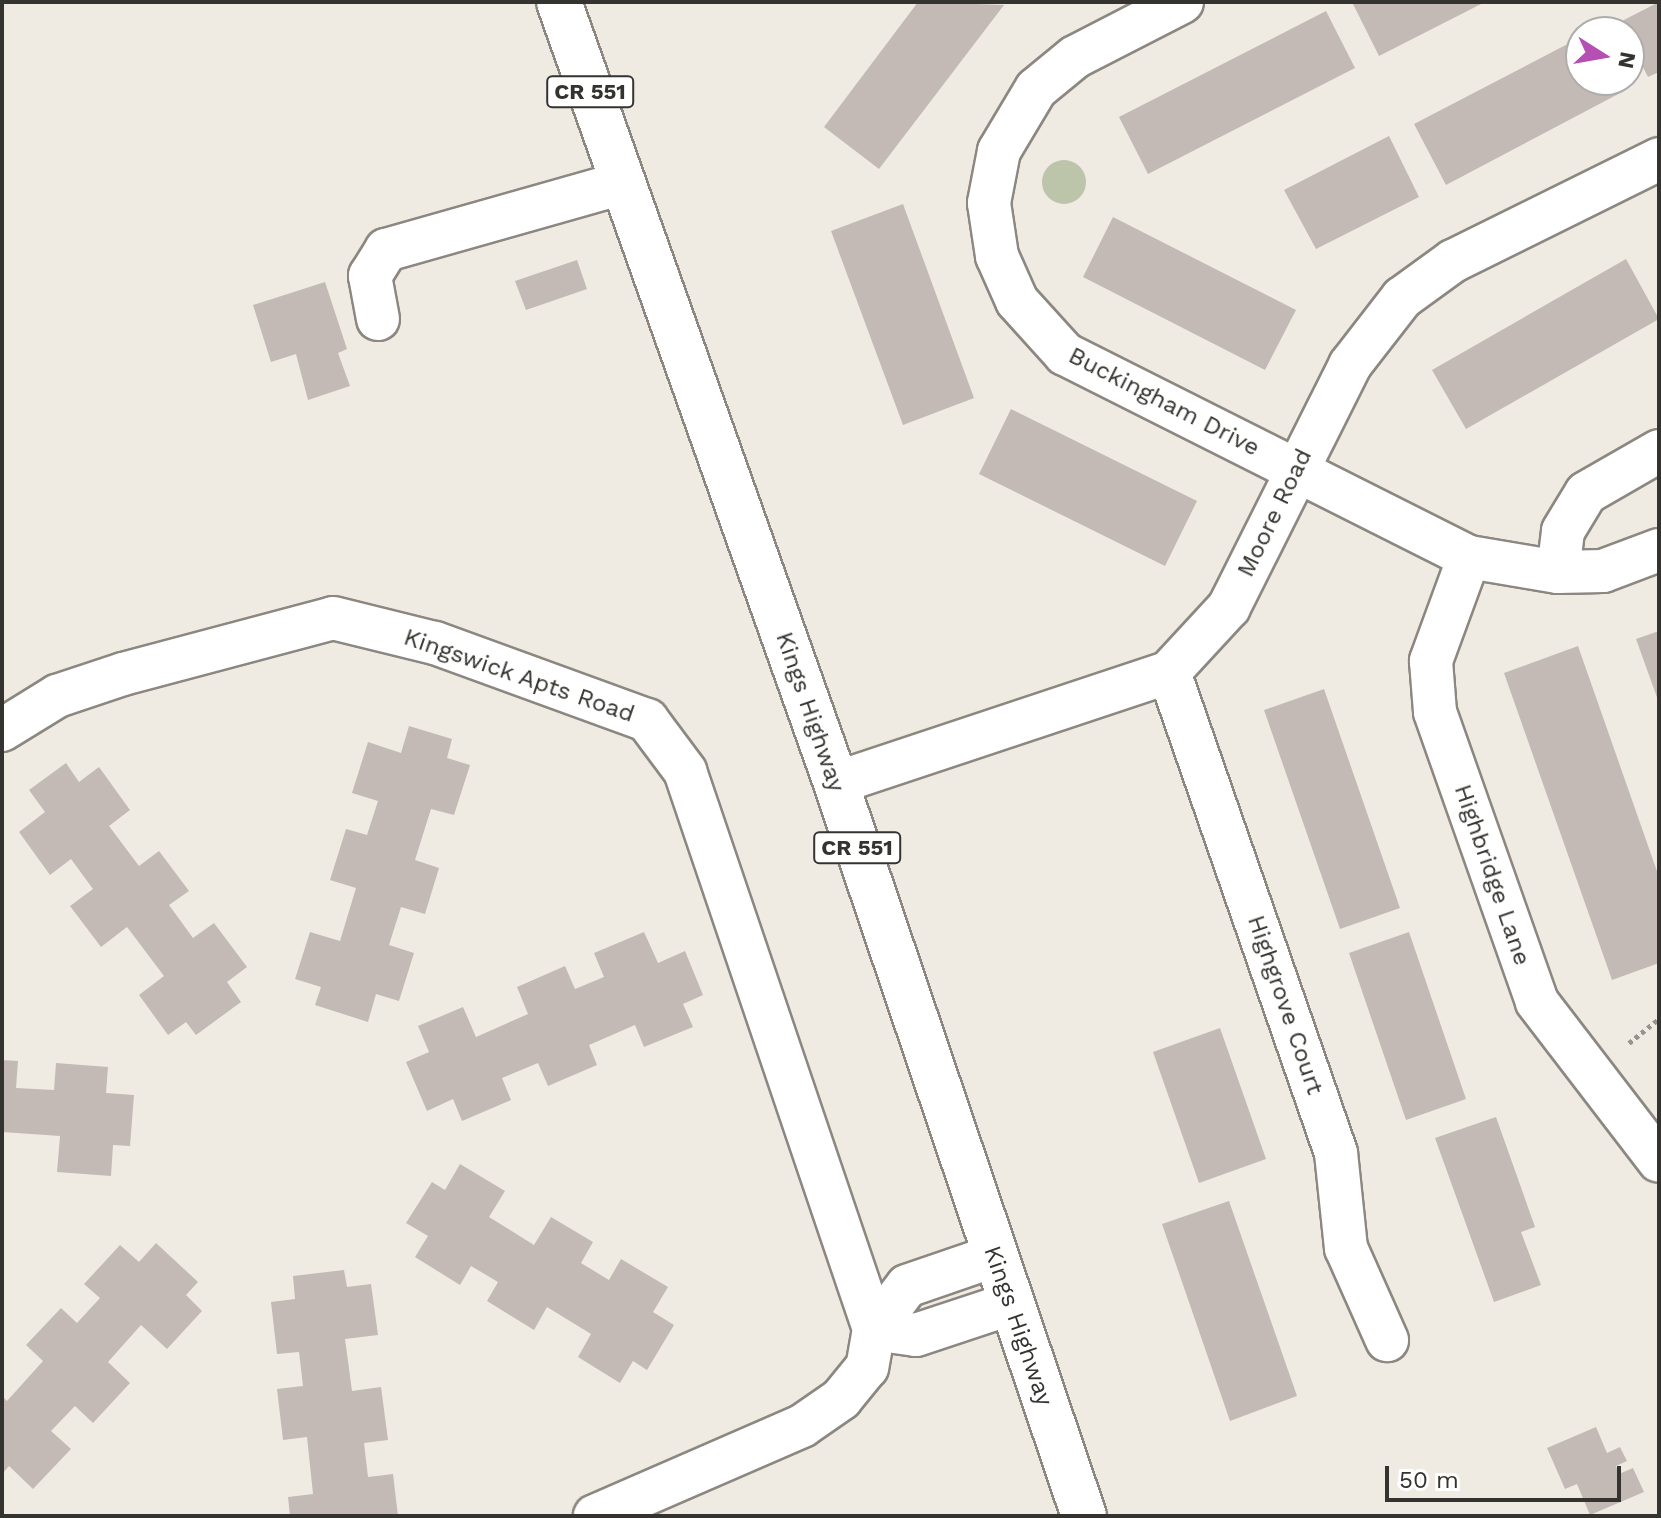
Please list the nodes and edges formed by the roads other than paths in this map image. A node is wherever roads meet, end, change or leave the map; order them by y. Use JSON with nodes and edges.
{"nodes":[{"id":1,"x":559,"y":2,"type":"edge"},
{"id":2,"x":1182,"y":2,"type":"edge"},
{"id":3,"x":1659,"y":159,"type":"edge"},
{"id":4,"x":622,"y":183,"type":"junction"},
{"id":5,"x":378,"y":319,"type":"dead end"},
{"id":6,"x":1659,"y":451,"type":"edge"},
{"id":7,"x":1296,"y":470,"type":"junction"},
{"id":8,"x":1659,"y":550,"type":"edge"},
{"id":9,"x":1469,"y":557,"type":"junction"},
{"id":10,"x":1558,"y":572,"type":"junction"},
{"id":11,"x":1169,"y":672,"type":"junction"},
{"id":12,"x":2,"y":730,"type":"edge"},
{"id":13,"x":836,"y":783,"type":"junction"},
{"id":14,"x":1659,"y":1161,"type":"edge"},
{"id":15,"x":994,"y":1256,"type":"junction"},
{"id":16,"x":1010,"y":1304,"type":"junction"},
{"id":17,"x":874,"y":1329,"type":"junction"},
{"id":18,"x":1387,"y":1340,"type":"dead end"},
{"id":19,"x":595,"y":1516,"type":"edge"},
{"id":20,"x":1084,"y":1516,"type":"edge"}],
"edges":[{"from":1,"to":4,"type":"main road","name":"Kings Highway","number":"CR 551"},
{"from":2,"to":7,"type":"street","name":"Buckingham Drive"},
{"from":3,"to":7,"type":"street","name":"Moore Road"},
{"from":4,"to":5,"type":"street"},
{"from":4,"to":13,"type":"main road","name":"Kings Highway","number":"CR 551"},
{"from":6,"to":10,"type":"street"},
{"from":7,"to":9,"type":"street","name":"Buckingham Drive"},
{"from":7,"to":11,"type":"street","name":"Moore Road"},
{"from":8,"to":10,"type":"street","name":"Buckingham Drive"},
{"from":9,"to":10,"type":"street","name":"Buckingham Drive"},
{"from":9,"to":14,"type":"street","name":"Highbridge Lane"},
{"from":11,"to":13,"type":"street","name":"Moore Road"},
{"from":11,"to":18,"type":"street","name":"Highgrove Court"},
{"from":12,"to":17,"type":"street","name":"Kingswick Apts Road"},
{"from":13,"to":15,"type":"main road","name":"Kings Highway","number":"CR 551"},
{"from":15,"to":16,"type":"main road","name":"Kings Highway","number":"CR 551"},
{"from":15,"to":17,"type":"street"},
{"from":16,"to":17,"type":"street"},
{"from":16,"to":20,"type":"main road","name":"Kings Highway","number":"CR 551"},
{"from":17,"to":19,"type":"street"}]}
